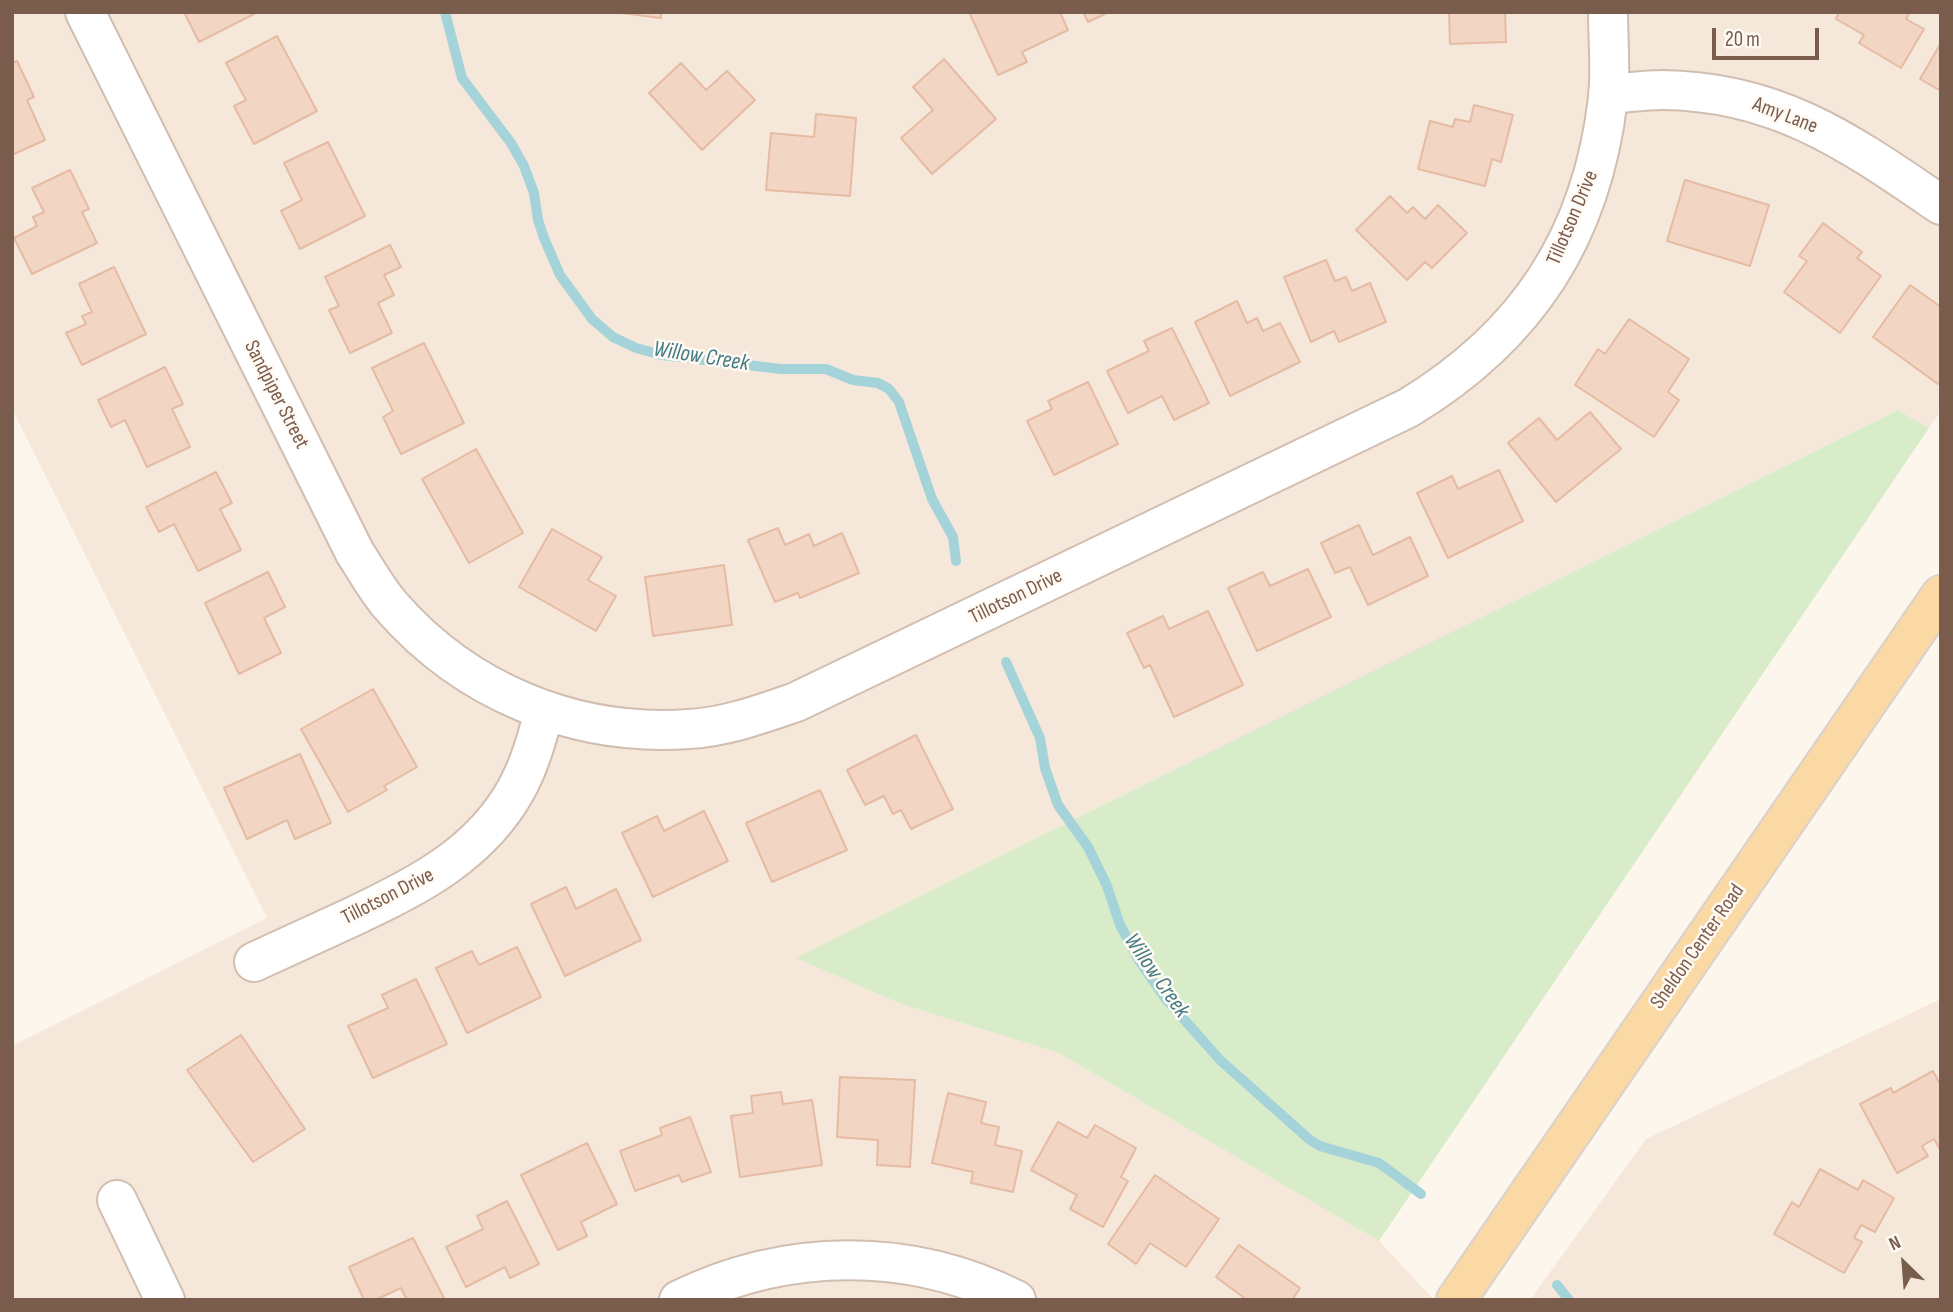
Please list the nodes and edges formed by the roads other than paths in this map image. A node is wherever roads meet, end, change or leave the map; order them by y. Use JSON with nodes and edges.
{"nodes":[{"id":1,"x":85,"y":12,"type":"edge"},
{"id":2,"x":1608,"y":12,"type":"edge"},
{"id":3,"x":1608,"y":94,"type":"junction"},
{"id":4,"x":1941,"y":205,"type":"edge"},
{"id":5,"x":1941,"y":594,"type":"edge"},
{"id":6,"x":544,"y":712,"type":"junction"},
{"id":7,"x":254,"y":962,"type":"dead end"},
{"id":8,"x":117,"y":1200,"type":"dead end"},
{"id":9,"x":164,"y":1300,"type":"edge"},
{"id":10,"x":678,"y":1300,"type":"edge"},
{"id":11,"x":1016,"y":1300,"type":"edge"},
{"id":12,"x":1456,"y":1300,"type":"edge"}],
"edges":[{"from":1,"to":6,"type":"street","name":"Sandpiper Street"},
{"from":2,"to":3,"type":"street","name":"Tillotson Drive"},
{"from":3,"to":4,"type":"street","name":"Amy Lane"},
{"from":3,"to":6,"type":"street","name":"Tillotson Drive"},
{"from":5,"to":12,"type":"main road","name":"Sheldon Center Road"},
{"from":6,"to":7,"type":"street","name":"Tillotson Drive"},
{"from":8,"to":9,"type":"street"},
{"from":10,"to":11,"type":"street"}]}
